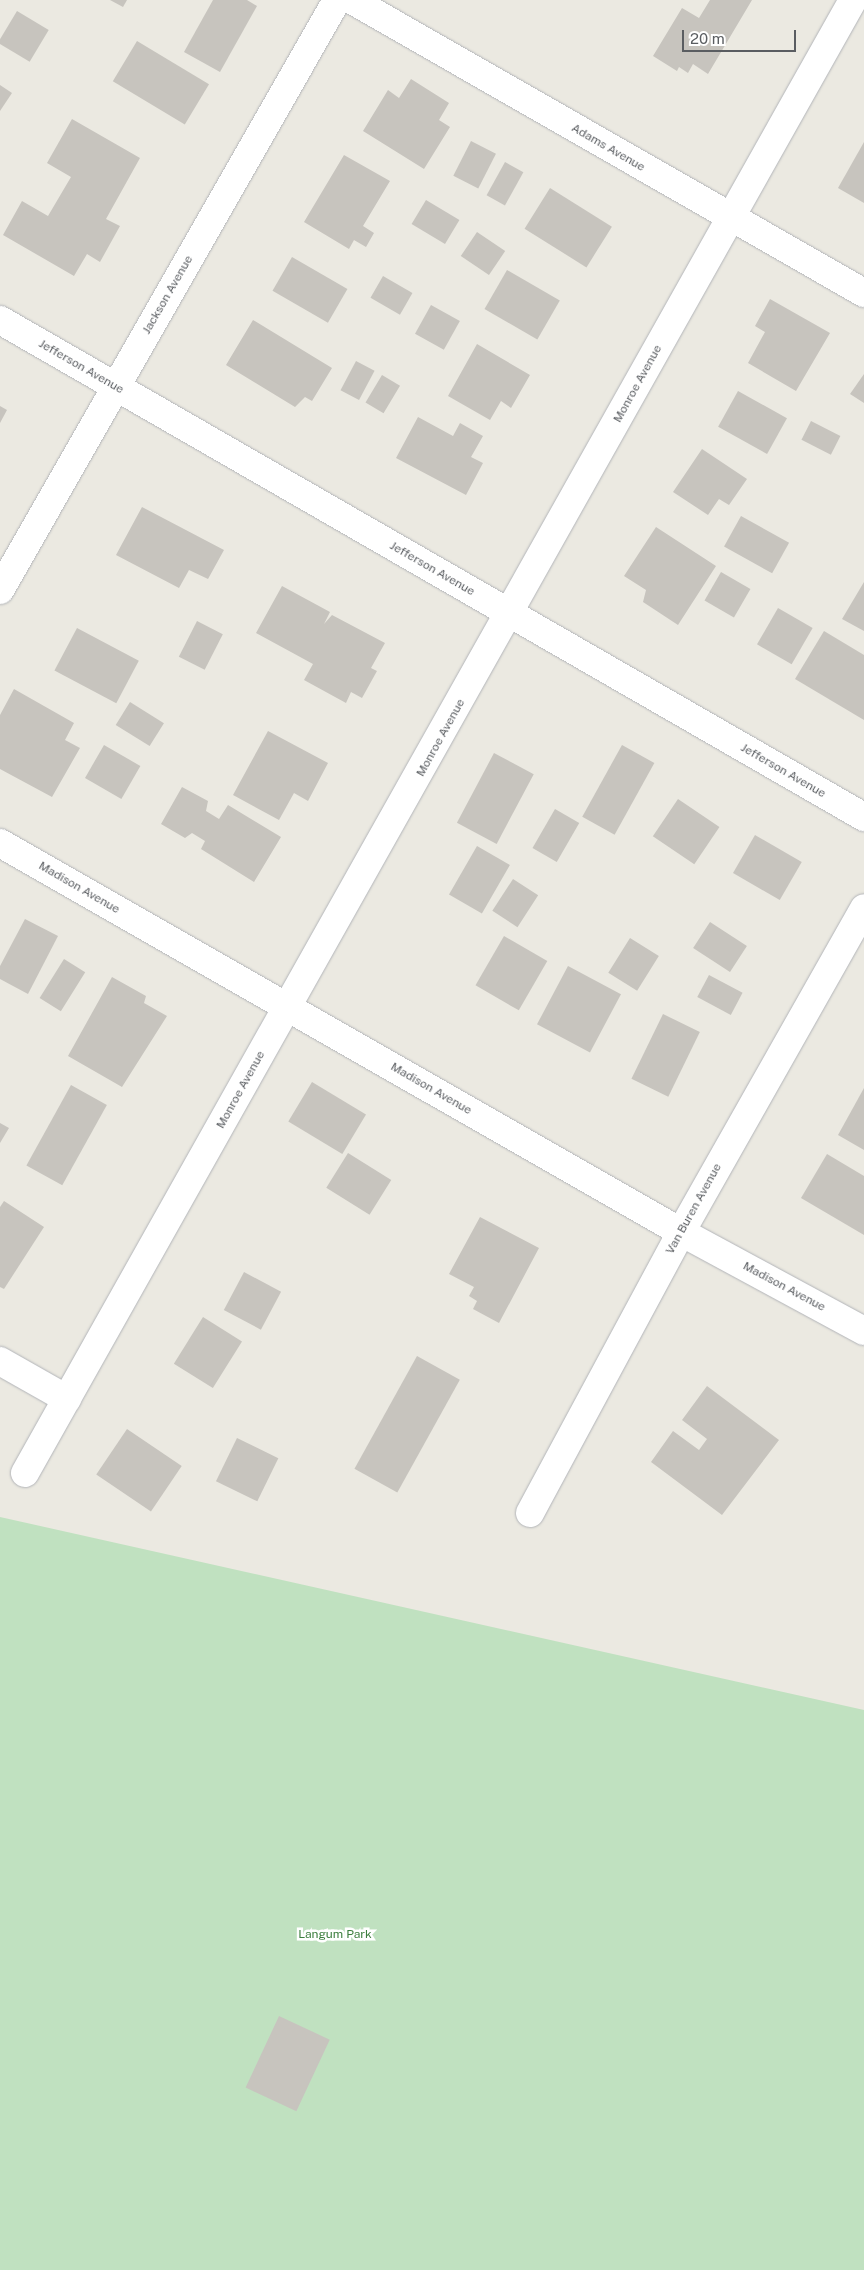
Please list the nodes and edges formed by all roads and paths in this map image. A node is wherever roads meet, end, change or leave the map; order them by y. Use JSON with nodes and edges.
{"nodes":[{"id":1,"x":337,"y":0,"type":"edge"},
{"id":2,"x":352,"y":0,"type":"edge"},
{"id":3,"x":852,"y":0,"type":"edge"},
{"id":4,"x":730,"y":218,"type":"junction"},
{"id":5,"x":864,"y":293,"type":"edge"},
{"id":6,"x":0,"y":320,"type":"edge"},
{"id":7,"x":116,"y":387,"type":"junction"},
{"id":8,"x":0,"y":590,"type":"edge"},
{"id":9,"x":510,"y":614,"type":"junction"},
{"id":10,"x":864,"y":817,"type":"edge"},
{"id":11,"x":0,"y":843,"type":"edge"},
{"id":12,"x":864,"y":908,"type":"edge"},
{"id":13,"x":288,"y":1008,"type":"junction"},
{"id":14,"x":681,"y":1232,"type":"junction"},
{"id":15,"x":864,"y":1331,"type":"edge"},
{"id":16,"x":0,"y":1361,"type":"edge"},
{"id":17,"x":67,"y":1399,"type":"junction"},
{"id":18,"x":26,"y":1474,"type":"dead end"},
{"id":19,"x":530,"y":1513,"type":"dead end"}],
"edges":[{"from":1,"to":7,"type":"street","name":"Jackson Avenue"},
{"from":2,"to":4,"type":"street","name":"Adams Avenue"},
{"from":3,"to":4,"type":"street","name":"Monroe Avenue"},
{"from":4,"to":5,"type":"street","name":"Adams Avenue"},
{"from":4,"to":9,"type":"street","name":"Monroe Avenue"},
{"from":6,"to":7,"type":"street","name":"Jefferson Avenue"},
{"from":7,"to":8,"type":"street","name":"Jackson Avenue"},
{"from":7,"to":9,"type":"street","name":"Jefferson Avenue"},
{"from":9,"to":10,"type":"street","name":"Jefferson Avenue"},
{"from":9,"to":13,"type":"street","name":"Monroe Avenue"},
{"from":11,"to":13,"type":"street","name":"Madison Avenue"},
{"from":12,"to":14,"type":"street","name":"Van Buren Avenue"},
{"from":13,"to":14,"type":"street","name":"Madison Avenue"},
{"from":13,"to":17,"type":"street","name":"Monroe Avenue"},
{"from":14,"to":15,"type":"street","name":"Madison Avenue"},
{"from":14,"to":19,"type":"street","name":"Van Buren Avenue"},
{"from":16,"to":17,"type":"street"},
{"from":17,"to":18,"type":"street","name":"Monroe Avenue"}]}
